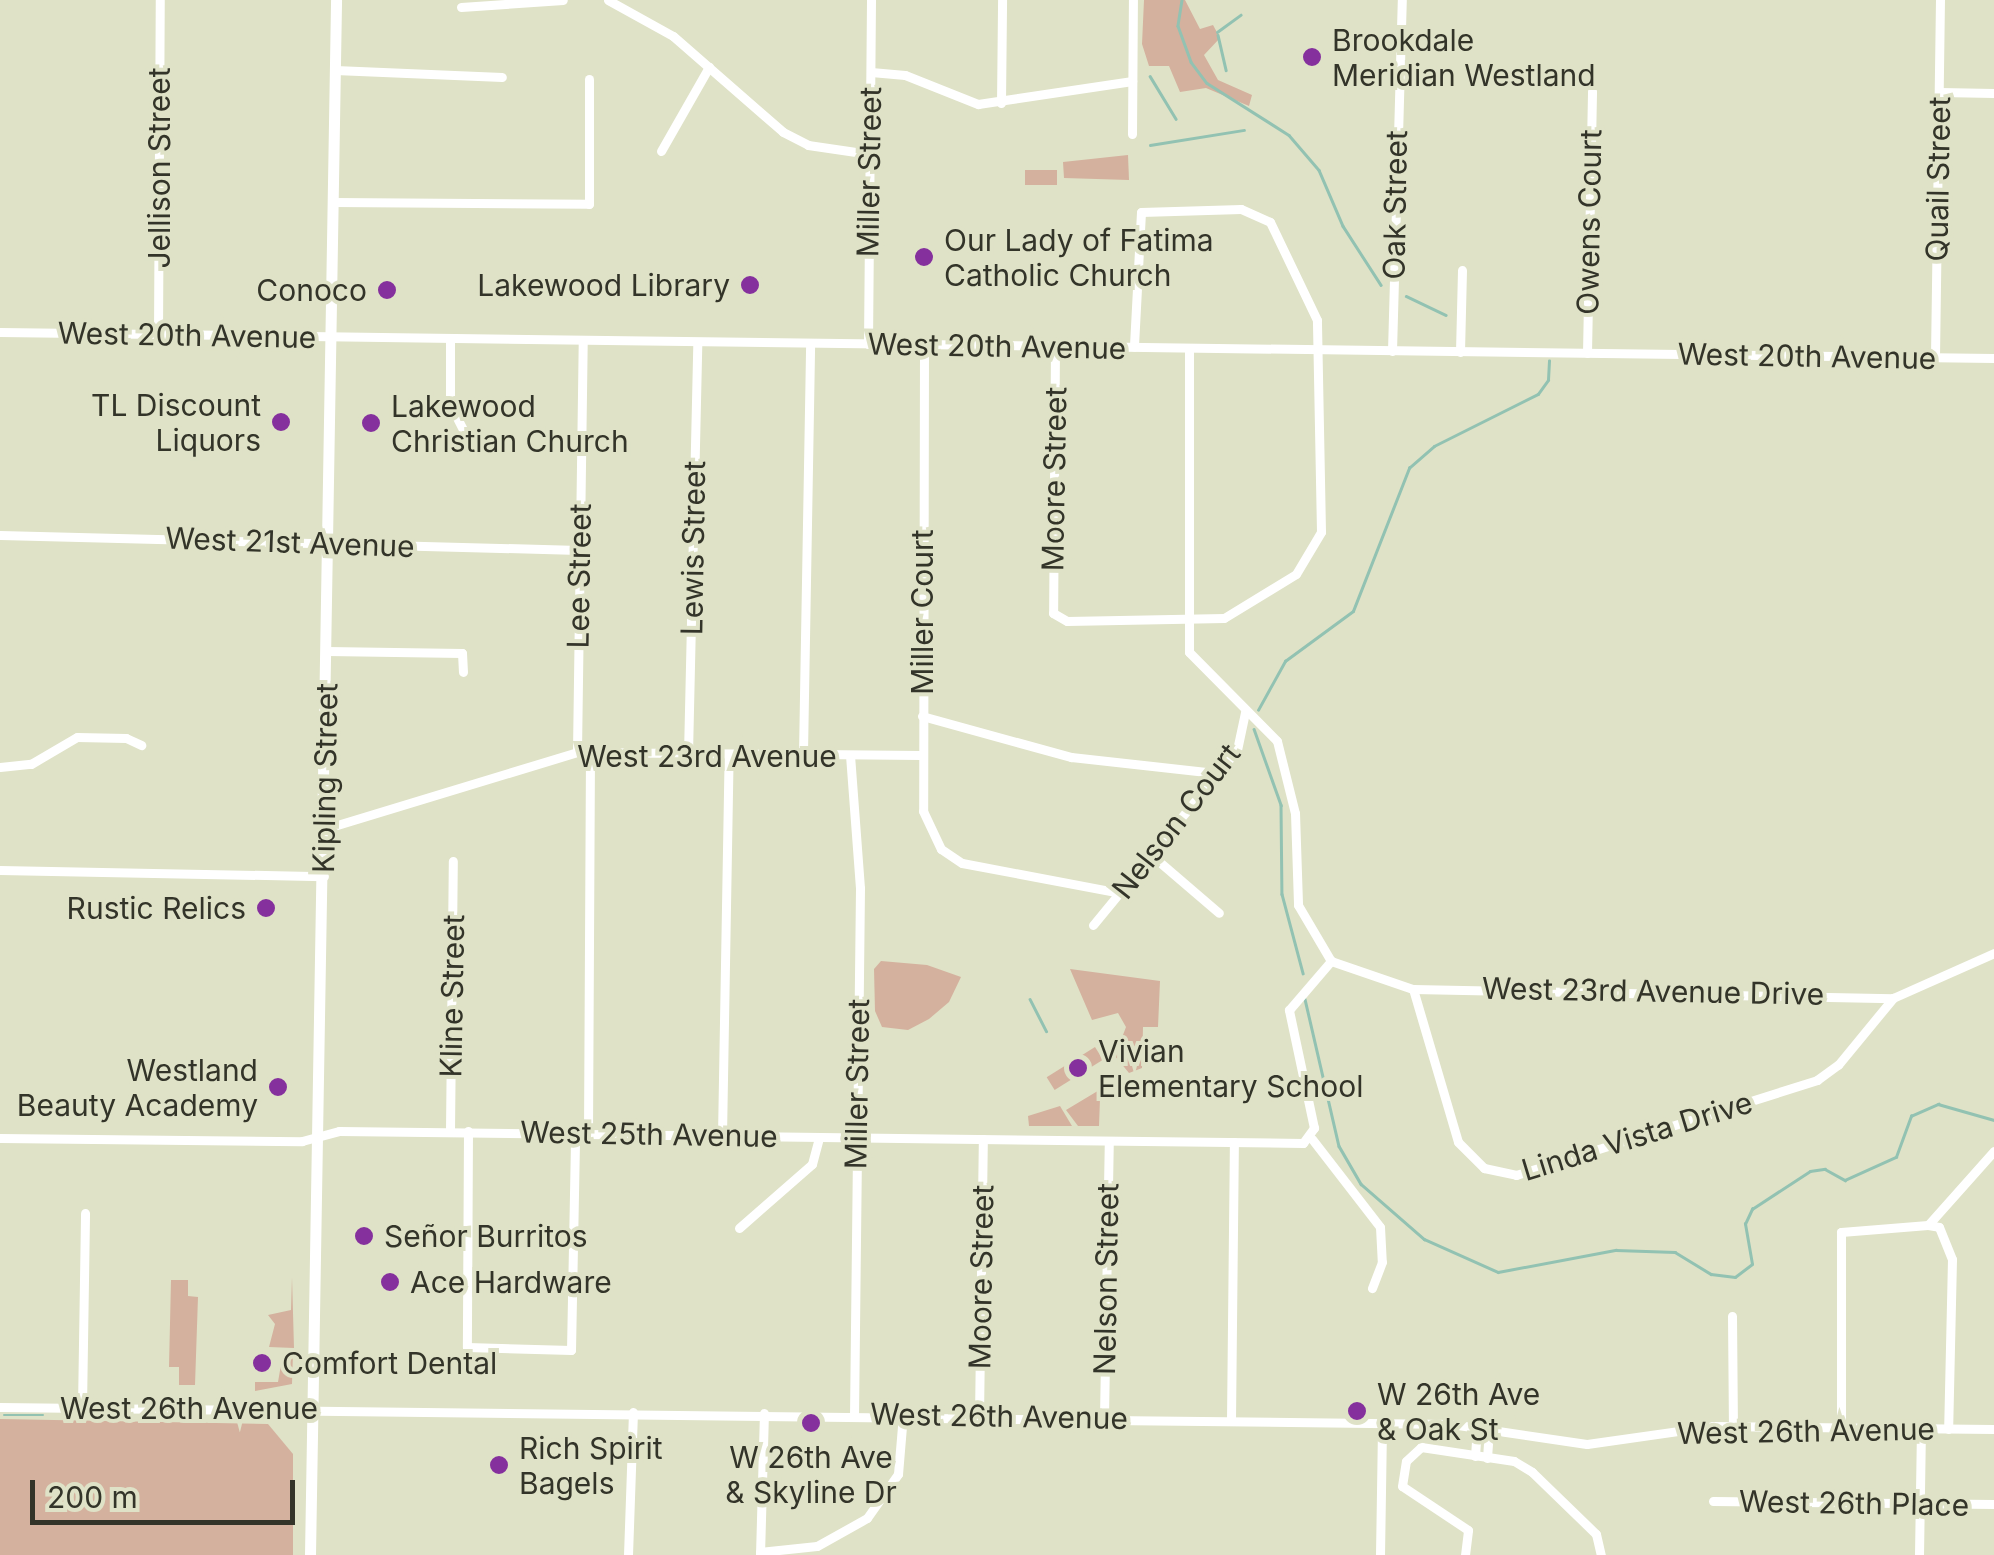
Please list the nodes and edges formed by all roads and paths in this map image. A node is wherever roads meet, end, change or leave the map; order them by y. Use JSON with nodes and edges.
{"nodes":[{"id":1,"x":160,"y":0,"type":"edge"},
{"id":2,"x":336,"y":0,"type":"edge"},
{"id":3,"x":563,"y":0,"type":"edge"},
{"id":4,"x":608,"y":0,"type":"edge"},
{"id":5,"x":857,"y":0,"type":"edge"},
{"id":6,"x":1002,"y":0,"type":"edge"},
{"id":7,"x":1133,"y":0,"type":"edge"},
{"id":8,"x":1402,"y":0,"type":"edge"},
{"id":9,"x":1940,"y":0,"type":"edge"},
{"id":10,"x":871,"y":1,"type":"edge"},
{"id":11,"x":462,"y":7,"type":"dead end"},
{"id":12,"x":708,"y":67,"type":"junction"},
{"id":13,"x":335,"y":70,"type":"junction"},
{"id":14,"x":870,"y":72,"type":"junction"},
{"id":15,"x":502,"y":77,"type":"dead end"},
{"id":16,"x":589,"y":79,"type":"dead end"},
{"id":17,"x":1132,"y":81,"type":"junction"},
{"id":18,"x":1592,"y":91,"type":"dead end"},
{"id":19,"x":1940,"y":92,"type":"junction"},
{"id":20,"x":1994,"y":93,"type":"edge"},
{"id":21,"x":1000,"y":103,"type":"junction"},
{"id":22,"x":1132,"y":134,"type":"dead end"},
{"id":23,"x":662,"y":151,"type":"dead end"},
{"id":24,"x":869,"y":154,"type":"junction"},
{"id":25,"x":334,"y":202,"type":"junction"},
{"id":26,"x":1462,"y":270,"type":"dead end"},
{"id":27,"x":0,"y":332,"type":"edge"},
{"id":28,"x":158,"y":336,"type":"junction"},
{"id":29,"x":332,"y":336,"type":"junction"},
{"id":30,"x":450,"y":338,"type":"junction"},
{"id":31,"x":583,"y":340,"type":"junction"},
{"id":32,"x":697,"y":342,"type":"junction"},
{"id":33,"x":810,"y":343,"type":"junction"},
{"id":34,"x":868,"y":344,"type":"junction"},
{"id":35,"x":924,"y":344,"type":"junction"},
{"id":36,"x":1055,"y":346,"type":"junction"},
{"id":37,"x":1134,"y":348,"type":"junction"},
{"id":38,"x":1189,"y":348,"type":"junction"},
{"id":39,"x":1321,"y":350,"type":"junction"},
{"id":40,"x":1392,"y":351,"type":"junction"},
{"id":41,"x":1460,"y":352,"type":"junction"},
{"id":42,"x":1587,"y":353,"type":"junction"},
{"id":43,"x":1936,"y":358,"type":"junction"},
{"id":44,"x":1994,"y":358,"type":"edge"},
{"id":45,"x":467,"y":438,"type":"dead end"},
{"id":46,"x":0,"y":535,"type":"edge"},
{"id":47,"x":328,"y":544,"type":"junction"},
{"id":48,"x":580,"y":550,"type":"junction"},
{"id":49,"x":1185,"y":623,"type":"junction"},
{"id":50,"x":327,"y":651,"type":"junction"},
{"id":51,"x":463,"y":672,"type":"dead end"},
{"id":52,"x":1245,"y":712,"type":"junction"},
{"id":53,"x":922,"y":716,"type":"junction"},
{"id":54,"x":141,"y":745,"type":"dead end"},
{"id":55,"x":576,"y":752,"type":"junction"},
{"id":56,"x":590,"y":752,"type":"junction"},
{"id":57,"x":804,"y":753,"type":"junction"},
{"id":58,"x":688,"y":754,"type":"junction"},
{"id":59,"x":729,"y":754,"type":"junction"},
{"id":60,"x":850,"y":755,"type":"junction"},
{"id":61,"x":922,"y":755,"type":"junction"},
{"id":62,"x":0,"y":767,"type":"edge"},
{"id":63,"x":1215,"y":773,"type":"junction"},
{"id":64,"x":324,"y":830,"type":"junction"},
{"id":65,"x":1149,"y":853,"type":"junction"},
{"id":66,"x":453,"y":861,"type":"dead end"},
{"id":67,"x":0,"y":870,"type":"edge"},
{"id":68,"x":324,"y":876,"type":"junction"},
{"id":69,"x":1121,"y":893,"type":"junction"},
{"id":70,"x":1218,"y":913,"type":"dead end"},
{"id":71,"x":1093,"y":925,"type":"dead end"},
{"id":72,"x":1994,"y":953,"type":"edge"},
{"id":73,"x":1331,"y":961,"type":"junction"},
{"id":74,"x":1414,"y":989,"type":"junction"},
{"id":75,"x":1892,"y":998,"type":"junction"},
{"id":76,"x":450,"y":1131,"type":"junction"},
{"id":77,"x":468,"y":1131,"type":"junction"},
{"id":78,"x":574,"y":1134,"type":"junction"},
{"id":79,"x":588,"y":1134,"type":"junction"},
{"id":80,"x":320,"y":1135,"type":"junction"},
{"id":81,"x":722,"y":1136,"type":"junction"},
{"id":82,"x":819,"y":1137,"type":"junction"},
{"id":83,"x":0,"y":1138,"type":"edge"},
{"id":84,"x":856,"y":1138,"type":"junction"},
{"id":85,"x":1312,"y":1138,"type":"junction"},
{"id":86,"x":983,"y":1139,"type":"junction"},
{"id":87,"x":1109,"y":1141,"type":"junction"},
{"id":88,"x":1234,"y":1142,"type":"junction"},
{"id":89,"x":1994,"y":1152,"type":"edge"},
{"id":90,"x":84,"y":1213,"type":"dead end"},
{"id":91,"x":1928,"y":1225,"type":"junction"},
{"id":92,"x":739,"y":1228,"type":"dead end"},
{"id":93,"x":1372,"y":1288,"type":"dead end"},
{"id":94,"x":1732,"y":1316,"type":"dead end"},
{"id":95,"x":0,"y":1407,"type":"edge"},
{"id":96,"x":82,"y":1407,"type":"junction"},
{"id":97,"x":312,"y":1409,"type":"junction"},
{"id":98,"x":633,"y":1412,"type":"junction"},
{"id":99,"x":764,"y":1413,"type":"junction"},
{"id":100,"x":854,"y":1414,"type":"junction"},
{"id":101,"x":903,"y":1414,"type":"junction"},
{"id":102,"x":979,"y":1416,"type":"junction"},
{"id":103,"x":1104,"y":1418,"type":"junction"},
{"id":104,"x":1230,"y":1420,"type":"junction"},
{"id":105,"x":1382,"y":1423,"type":"junction"},
{"id":106,"x":1476,"y":1425,"type":"junction"},
{"id":107,"x":1733,"y":1426,"type":"junction"},
{"id":108,"x":1489,"y":1427,"type":"junction"},
{"id":109,"x":1841,"y":1427,"type":"junction"},
{"id":110,"x":1920,"y":1428,"type":"junction"},
{"id":111,"x":1948,"y":1429,"type":"junction"},
{"id":112,"x":1994,"y":1430,"type":"edge"},
{"id":113,"x":1474,"y":1456,"type":"junction"},
{"id":114,"x":1487,"y":1458,"type":"junction"},
{"id":115,"x":1713,"y":1502,"type":"dead end"},
{"id":116,"x":1920,"y":1503,"type":"junction"},
{"id":117,"x":1994,"y":1504,"type":"edge"},
{"id":118,"x":760,"y":1553,"type":"edge"},
{"id":119,"x":310,"y":1555,"type":"edge"},
{"id":120,"x":628,"y":1555,"type":"edge"},
{"id":121,"x":1380,"y":1555,"type":"edge"},
{"id":122,"x":1466,"y":1555,"type":"edge"},
{"id":123,"x":1601,"y":1555,"type":"edge"},
{"id":124,"x":1920,"y":1555,"type":"edge"}],
"edges":[{"from":1,"to":28,"type":"street","name":"Jellison Street"},
{"from":2,"to":13,"type":"main road","name":"Kipling Street"},
{"from":3,"to":11,"type":"street"},
{"from":4,"to":12,"type":"street"},
{"from":5,"to":10,"type":"street"},
{"from":6,"to":21,"type":"street"},
{"from":7,"to":17,"type":"street"},
{"from":8,"to":40,"type":"street","name":"Oak Street"},
{"from":9,"to":19,"type":"street","name":"Quail Street"},
{"from":10,"to":14,"type":"street","name":"Miller Street"},
{"from":12,"to":23,"type":"street"},
{"from":12,"to":24,"type":"street"},
{"from":13,"to":15,"type":"street"},
{"from":13,"to":25,"type":"main road","name":"Kipling Street"},
{"from":14,"to":21,"type":"street"},
{"from":14,"to":24,"type":"street","name":"Miller Street"},
{"from":16,"to":25,"type":"street"},
{"from":17,"to":21,"type":"street"},
{"from":17,"to":22,"type":"street"},
{"from":18,"to":42,"type":"street","name":"Owens Court"},
{"from":19,"to":20,"type":"street"},
{"from":19,"to":43,"type":"street","name":"Quail Street"},
{"from":24,"to":34,"type":"street","name":"Miller Street"},
{"from":25,"to":29,"type":"main road","name":"Kipling Street"},
{"from":26,"to":41,"type":"street"},
{"from":27,"to":28,"type":"street","name":"West 20th Avenue"},
{"from":28,"to":29,"type":"street","name":"West 20th Avenue"},
{"from":29,"to":30,"type":"street","name":"West 20th Avenue"},
{"from":29,"to":47,"type":"main road","name":"Kipling Street"},
{"from":30,"to":31,"type":"street","name":"West 20th Avenue"},
{"from":30,"to":45,"type":"street"},
{"from":31,"to":32,"type":"street","name":"West 20th Avenue"},
{"from":31,"to":48,"type":"street","name":"Lee Street"},
{"from":32,"to":33,"type":"street","name":"West 20th Avenue"},
{"from":32,"to":58,"type":"street","name":"Lewis Street"},
{"from":33,"to":34,"type":"street","name":"West 20th Avenue"},
{"from":33,"to":57,"type":"street"},
{"from":34,"to":35,"type":"street","name":"West 20th Avenue"},
{"from":35,"to":36,"type":"street","name":"West 20th Avenue"},
{"from":35,"to":53,"type":"street","name":"Miller Court"},
{"from":36,"to":37,"type":"street","name":"West 20th Avenue"},
{"from":36,"to":49,"type":"street","name":"Moore Street"},
{"from":37,"to":38,"type":"street","name":"West 20th Avenue"},
{"from":37,"to":39,"type":"street"},
{"from":38,"to":39,"type":"street","name":"West 20th Avenue"},
{"from":38,"to":49,"type":"street"},
{"from":39,"to":40,"type":"street","name":"West 20th Avenue"},
{"from":39,"to":49,"type":"street"},
{"from":40,"to":41,"type":"street","name":"West 20th Avenue"},
{"from":41,"to":42,"type":"street","name":"West 20th Avenue"},
{"from":42,"to":43,"type":"street","name":"West 20th Avenue"},
{"from":43,"to":44,"type":"street","name":"West 20th Avenue"},
{"from":46,"to":47,"type":"street","name":"West 21st Avenue"},
{"from":47,"to":48,"type":"street","name":"West 21st Avenue"},
{"from":47,"to":50,"type":"main road","name":"Kipling Street"},
{"from":48,"to":55,"type":"street","name":"Lee Street"},
{"from":49,"to":52,"type":"street"},
{"from":50,"to":51,"type":"street"},
{"from":50,"to":64,"type":"main road","name":"Kipling Street"},
{"from":52,"to":63,"type":"street","name":"Nelson Court"},
{"from":52,"to":73,"type":"street"},
{"from":53,"to":61,"type":"street","name":"Miller Court"},
{"from":53,"to":63,"type":"street"},
{"from":54,"to":62,"type":"street"},
{"from":55,"to":56,"type":"street","name":"West 23rd Avenue"},
{"from":55,"to":64,"type":"street","name":"West 23rd Avenue"},
{"from":56,"to":58,"type":"street","name":"West 23rd Avenue"},
{"from":56,"to":79,"type":"street"},
{"from":57,"to":59,"type":"street","name":"West 23rd Avenue"},
{"from":57,"to":60,"type":"street","name":"West 23rd Avenue"},
{"from":58,"to":59,"type":"street","name":"West 23rd Avenue"},
{"from":59,"to":81,"type":"street"},
{"from":60,"to":61,"type":"street","name":"West 23rd Avenue"},
{"from":60,"to":84,"type":"street","name":"Miller Street"},
{"from":61,"to":69,"type":"street","name":"Miller Court"},
{"from":63,"to":65,"type":"street","name":"Nelson Court"},
{"from":64,"to":68,"type":"main road","name":"Kipling Street"},
{"from":65,"to":69,"type":"street","name":"Nelson Court"},
{"from":65,"to":70,"type":"street"},
{"from":66,"to":76,"type":"street","name":"Kline Street"},
{"from":67,"to":68,"type":"street"},
{"from":68,"to":80,"type":"main road","name":"Kipling Street"},
{"from":69,"to":71,"type":"street","name":"Nelson Court"},
{"from":72,"to":75,"type":"street","name":"Linda Vista Drive"},
{"from":73,"to":74,"type":"street"},
{"from":73,"to":85,"type":"street"},
{"from":74,"to":75,"type":"street","name":"West 23rd Avenue Drive"},
{"from":74,"to":75,"type":"street","name":"Linda Vista Drive"},
{"from":76,"to":77,"type":"street","name":"West 25th Avenue"},
{"from":76,"to":80,"type":"street","name":"West 25th Avenue"},
{"from":77,"to":78,"type":"street","name":"West 25th Avenue"},
{"from":77,"to":78,"type":"street"},
{"from":78,"to":79,"type":"street","name":"West 25th Avenue"},
{"from":79,"to":81,"type":"street","name":"West 25th Avenue"},
{"from":80,"to":83,"type":"street","name":"West 25th Avenue"},
{"from":80,"to":97,"type":"main road","name":"Kipling Street"},
{"from":81,"to":82,"type":"street","name":"West 25th Avenue"},
{"from":82,"to":84,"type":"street","name":"West 25th Avenue"},
{"from":82,"to":92,"type":"street"},
{"from":84,"to":86,"type":"street","name":"West 25th Avenue"},
{"from":84,"to":100,"type":"street","name":"Miller Street"},
{"from":85,"to":88,"type":"street","name":"West 25th Avenue"},
{"from":85,"to":93,"type":"street"},
{"from":86,"to":87,"type":"street","name":"West 25th Avenue"},
{"from":86,"to":102,"type":"street","name":"Moore Street"},
{"from":87,"to":88,"type":"street","name":"West 25th Avenue"},
{"from":87,"to":103,"type":"street","name":"Nelson Street"},
{"from":88,"to":104,"type":"street"},
{"from":89,"to":91,"type":"street"},
{"from":90,"to":96,"type":"street"},
{"from":91,"to":109,"type":"street"},
{"from":91,"to":111,"type":"street"},
{"from":94,"to":107,"type":"street"},
{"from":95,"to":96,"type":"street","name":"West 26th Avenue"},
{"from":96,"to":97,"type":"street","name":"West 26th Avenue"},
{"from":97,"to":98,"type":"street","name":"West 26th Avenue"},
{"from":97,"to":119,"type":"main road","name":"Kipling Street"},
{"from":98,"to":99,"type":"street","name":"West 26th Avenue"},
{"from":98,"to":120,"type":"street"},
{"from":99,"to":100,"type":"street","name":"West 26th Avenue"},
{"from":99,"to":118,"type":"street"},
{"from":100,"to":101,"type":"street","name":"West 26th Avenue"},
{"from":101,"to":102,"type":"street","name":"West 26th Avenue"},
{"from":101,"to":118,"type":"street"},
{"from":102,"to":103,"type":"street","name":"West 26th Avenue"},
{"from":103,"to":104,"type":"street","name":"West 26th Avenue"},
{"from":104,"to":105,"type":"street","name":"West 26th Avenue"},
{"from":105,"to":106,"type":"street","name":"West 26th Avenue"},
{"from":105,"to":121,"type":"street"},
{"from":106,"to":108,"type":"street","name":"West 26th Avenue"},
{"from":106,"to":113,"type":"street"},
{"from":107,"to":108,"type":"street","name":"West 26th Avenue"},
{"from":107,"to":109,"type":"street","name":"West 26th Avenue"},
{"from":108,"to":114,"type":"street"},
{"from":109,"to":110,"type":"street","name":"West 26th Avenue"},
{"from":110,"to":111,"type":"street","name":"West 26th Avenue"},
{"from":110,"to":116,"type":"street"},
{"from":111,"to":112,"type":"street","name":"West 26th Avenue"},
{"from":113,"to":114,"type":"street"},
{"from":113,"to":122,"type":"street"},
{"from":114,"to":123,"type":"street"},
{"from":115,"to":116,"type":"street","name":"West 26th Place"},
{"from":116,"to":117,"type":"street","name":"West 26th Place"},
{"from":116,"to":124,"type":"street"}]}
